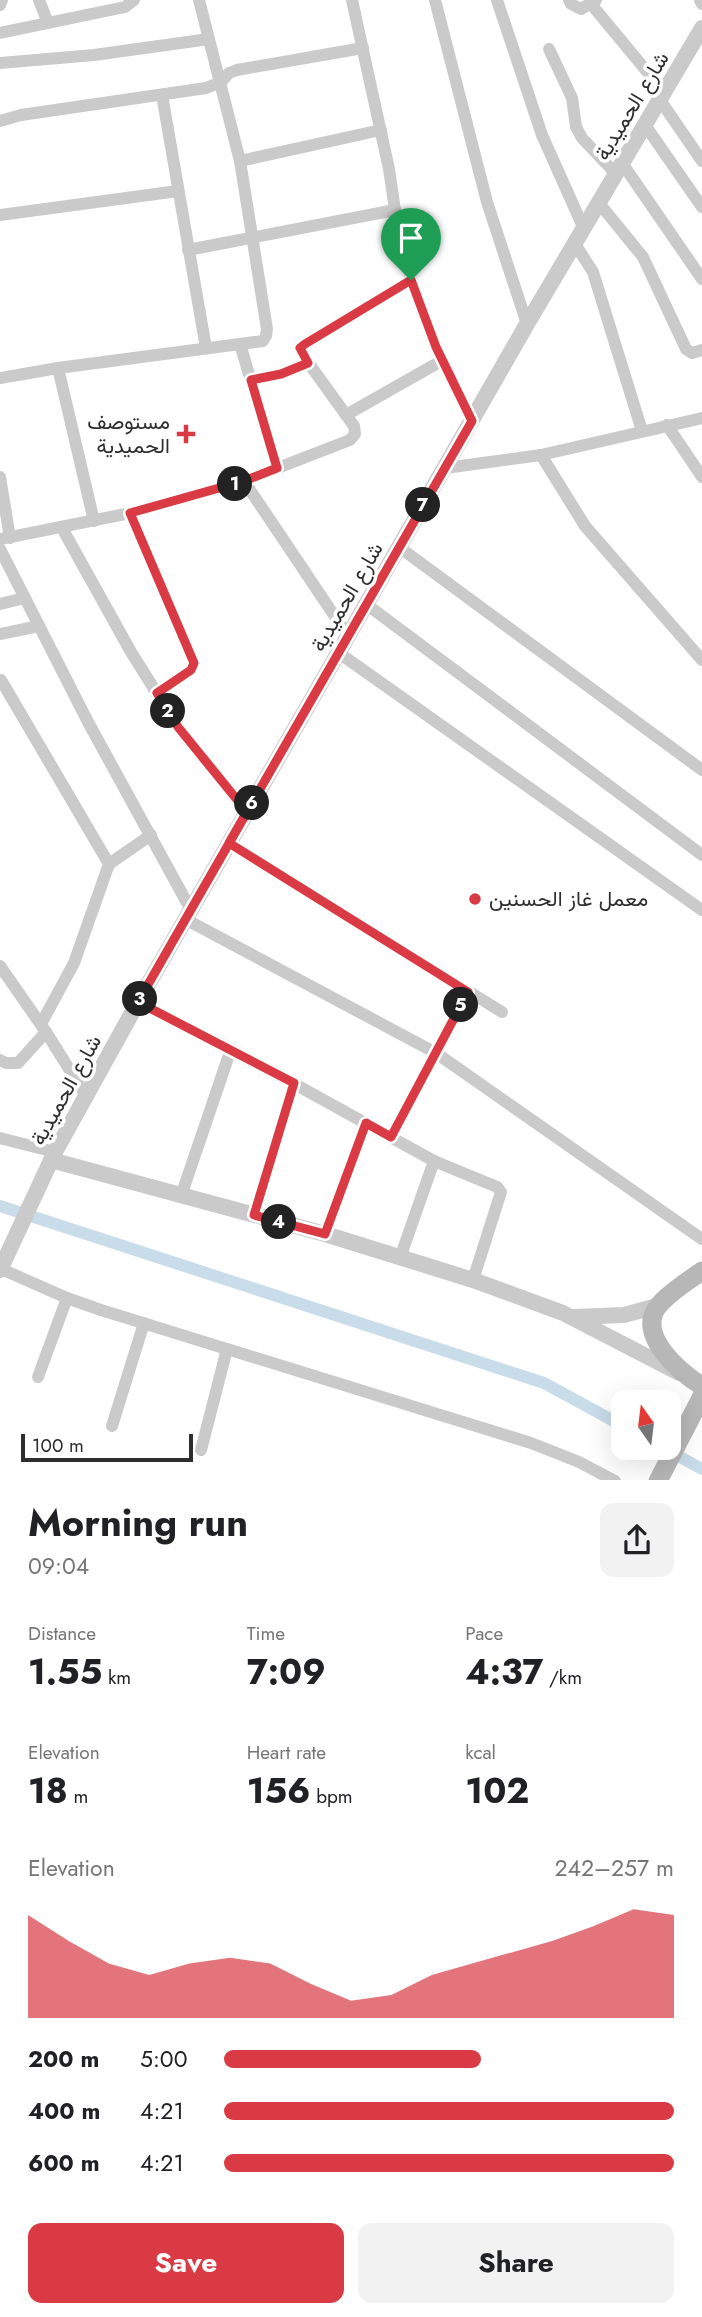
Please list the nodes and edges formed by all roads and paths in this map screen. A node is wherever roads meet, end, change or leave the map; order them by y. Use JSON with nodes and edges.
{"nodes":[{"id":1,"x":2,"y":0,"type":"edge"},
{"id":2,"x":39,"y":0,"type":"edge"},
{"id":3,"x":134,"y":0,"type":"edge"},
{"id":4,"x":199,"y":0,"type":"edge"},
{"id":5,"x":352,"y":0,"type":"edge"},
{"id":6,"x":435,"y":0,"type":"edge"},
{"id":7,"x":497,"y":0,"type":"edge"},
{"id":8,"x":569,"y":0,"type":"edge"},
{"id":9,"x":594,"y":2,"type":"edge"},
{"id":10,"x":0,"y":5,"type":"edge"},
{"id":11,"x":48,"y":23,"type":"junction"},
{"id":12,"x":702,"y":28,"type":"edge"},
{"id":13,"x":0,"y":33,"type":"edge"},
{"id":14,"x":209,"y":39,"type":"junction"},
{"id":15,"x":363,"y":48,"type":"junction"},
{"id":16,"x":549,"y":48,"type":"dead end"},
{"id":17,"x":0,"y":63,"type":"edge"},
{"id":18,"x":221,"y":82,"type":"junction"},
{"id":19,"x":162,"y":95,"type":"junction"},
{"id":20,"x":662,"y":96,"type":"junction"},
{"id":21,"x":0,"y":121,"type":"edge"},
{"id":22,"x":645,"y":125,"type":"junction"},
{"id":23,"x":381,"y":130,"type":"junction"},
{"id":24,"x":240,"y":161,"type":"junction"},
{"id":25,"x":702,"y":161,"type":"edge"},
{"id":26,"x":619,"y":169,"type":"junction"},
{"id":27,"x":178,"y":191,"type":"junction"},
{"id":28,"x":599,"y":203,"type":"junction"},
{"id":29,"x":702,"y":206,"type":"edge"},
{"id":30,"x":395,"y":210,"type":"junction"},
{"id":31,"x":0,"y":215,"type":"edge"},
{"id":32,"x":584,"y":229,"type":"junction"},
{"id":33,"x":253,"y":239,"type":"junction"},
{"id":34,"x":575,"y":244,"type":"junction"},
{"id":35,"x":188,"y":250,"type":"junction"},
{"id":36,"x":702,"y":279,"type":"edge"},
{"id":37,"x":411,"y":280,"type":"junction"},
{"id":38,"x":527,"y":324,"type":"junction"},
{"id":39,"x":240,"y":344,"type":"junction"},
{"id":40,"x":206,"y":348,"type":"junction"},
{"id":41,"x":702,"y":350,"type":"edge"},
{"id":42,"x":443,"y":360,"type":"junction"},
{"id":43,"x":308,"y":363,"type":"junction"},
{"id":44,"x":58,"y":368,"type":"junction"},
{"id":45,"x":0,"y":378,"type":"edge"},
{"id":46,"x":251,"y":380,"type":"junction"},
{"id":47,"x":346,"y":415,"type":"junction"},
{"id":48,"x":702,"y":418,"type":"edge"},
{"id":49,"x":472,"y":421,"type":"junction"},
{"id":50,"x":667,"y":425,"type":"junction"},
{"id":51,"x":642,"y":431,"type":"junction"},
{"id":52,"x":541,"y":455,"type":"junction"},
{"id":53,"x":277,"y":468,"type":"junction"},
{"id":54,"x":445,"y":468,"type":"junction"},
{"id":55,"x":0,"y":477,"type":"edge"},
{"id":56,"x":702,"y":478,"type":"edge"},
{"id":57,"x":244,"y":481,"type":"junction"},
{"id":58,"x":130,"y":513,"type":"junction"},
{"id":59,"x":94,"y":521,"type":"junction"},
{"id":60,"x":62,"y":528,"type":"junction"},
{"id":61,"x":5,"y":538,"type":"edge"},
{"id":62,"x":399,"y":547,"type":"junction"},
{"id":63,"x":0,"y":549,"type":"edge"},
{"id":64,"x":25,"y":598,"type":"junction"},
{"id":65,"x":0,"y":604,"type":"edge"},
{"id":66,"x":366,"y":604,"type":"junction"},
{"id":67,"x":39,"y":626,"type":"junction"},
{"id":68,"x":0,"y":634,"type":"edge"},
{"id":69,"x":348,"y":636,"type":"junction"},
{"id":70,"x":339,"y":653,"type":"junction"},
{"id":71,"x":702,"y":660,"type":"edge"},
{"id":72,"x":1,"y":680,"type":"edge"},
{"id":73,"x":157,"y":693,"type":"junction"},
{"id":74,"x":702,"y":770,"type":"edge"},
{"id":75,"x":247,"y":812,"type":"junction"},
{"id":76,"x":151,"y":835,"type":"junction"},
{"id":77,"x":229,"y":843,"type":"junction"},
{"id":78,"x":702,"y":855,"type":"edge"},
{"id":79,"x":109,"y":864,"type":"junction"},
{"id":80,"x":702,"y":910,"type":"edge"},
{"id":81,"x":188,"y":915,"type":"junction"},
{"id":82,"x":0,"y":966,"type":"edge"},
{"id":83,"x":468,"y":992,"type":"junction"},
{"id":84,"x":138,"y":1002,"type":"junction"},
{"id":85,"x":502,"y":1012,"type":"dead end"},
{"id":86,"x":43,"y":1028,"type":"junction"},
{"id":87,"x":231,"y":1049,"type":"junction"},
{"id":88,"x":436,"y":1053,"type":"junction"},
{"id":89,"x":0,"y":1060,"type":"edge"},
{"id":90,"x":294,"y":1083,"type":"junction"},
{"id":91,"x":86,"y":1097,"type":"junction"},
{"id":92,"x":366,"y":1123,"type":"junction"},
{"id":93,"x":391,"y":1137,"type":"junction"},
{"id":94,"x":0,"y":1138,"type":"edge"},
{"id":95,"x":53,"y":1156,"type":"junction"},
{"id":96,"x":434,"y":1161,"type":"junction"},
{"id":97,"x":181,"y":1196,"type":"junction"},
{"id":98,"x":254,"y":1215,"type":"junction"},
{"id":99,"x":18,"y":1228,"type":"junction"},
{"id":100,"x":325,"y":1234,"type":"junction"},
{"id":101,"x":702,"y":1239,"type":"edge"},
{"id":102,"x":0,"y":1247,"type":"edge"},
{"id":103,"x":400,"y":1258,"type":"junction"},
{"id":104,"x":0,"y":1269,"type":"edge"},
{"id":105,"x":702,"y":1271,"type":"edge"},
{"id":106,"x":473,"y":1280,"type":"junction"},
{"id":107,"x":67,"y":1298,"type":"junction"},
{"id":108,"x":657,"y":1306,"type":"junction"},
{"id":109,"x":572,"y":1317,"type":"junction"},
{"id":110,"x":144,"y":1323,"type":"junction"},
{"id":111,"x":227,"y":1349,"type":"junction"},
{"id":112,"x":38,"y":1377,"type":"dead end"},
{"id":113,"x":694,"y":1381,"type":"edge"},
{"id":114,"x":702,"y":1396,"type":"edge"},
{"id":115,"x":697,"y":1425,"type":"edge"},
{"id":116,"x":112,"y":1426,"type":"dead end"},
{"id":117,"x":201,"y":1450,"type":"dead end"},
{"id":118,"x":668,"y":1475,"type":"edge"},
{"id":119,"x":615,"y":1480,"type":"edge"}],
"edges":[{"from":1,"to":10,"type":"street"},
{"from":2,"to":11,"type":"street"},
{"from":3,"to":11,"type":"street"},
{"from":4,"to":14,"type":"street"},
{"from":5,"to":15,"type":"street"},
{"from":6,"to":38,"type":"street"},
{"from":7,"to":32,"type":"street"},
{"from":8,"to":9,"type":"street"},
{"from":9,"to":20,"type":"street"},
{"from":11,"to":13,"type":"street"},
{"from":12,"to":20,"type":"street","name":"شارع الحميدية"},
{"from":14,"to":17,"type":"street"},
{"from":14,"to":18,"type":"street"},
{"from":15,"to":18,"type":"street"},
{"from":15,"to":23,"type":"street"},
{"from":16,"to":26,"type":"street"},
{"from":18,"to":19,"type":"street"},
{"from":18,"to":24,"type":"street"},
{"from":19,"to":21,"type":"street"},
{"from":19,"to":27,"type":"street"},
{"from":20,"to":22,"type":"street","name":"شارع الحميدية"},
{"from":20,"to":25,"type":"street"},
{"from":22,"to":26,"type":"street","name":"شارع الحميدية"},
{"from":22,"to":29,"type":"street"},
{"from":23,"to":24,"type":"street"},
{"from":23,"to":30,"type":"street"},
{"from":24,"to":33,"type":"street"},
{"from":26,"to":28,"type":"street","name":"شارع الحميدية"},
{"from":26,"to":36,"type":"street"},
{"from":27,"to":31,"type":"street"},
{"from":27,"to":35,"type":"street"},
{"from":28,"to":32,"type":"street","name":"شارع الحميدية"},
{"from":28,"to":41,"type":"street"},
{"from":30,"to":33,"type":"street"},
{"from":30,"to":37,"type":"street"},
{"from":32,"to":34,"type":"street","name":"شارع الحميدية"},
{"from":33,"to":35,"type":"street"},
{"from":33,"to":39,"type":"street"},
{"from":34,"to":38,"type":"street","name":"شارع الحميدية"},
{"from":34,"to":51,"type":"street"},
{"from":35,"to":40,"type":"street"},
{"from":37,"to":42,"type":"street"},
{"from":37,"to":43,"type":"street"},
{"from":38,"to":49,"type":"street","name":"شارع الحميدية"},
{"from":39,"to":40,"type":"street"},
{"from":39,"to":46,"type":"street"},
{"from":40,"to":44,"type":"street"},
{"from":42,"to":47,"type":"street"},
{"from":42,"to":49,"type":"street"},
{"from":43,"to":46,"type":"street"},
{"from":43,"to":47,"type":"street"},
{"from":44,"to":45,"type":"street"},
{"from":44,"to":59,"type":"street"},
{"from":46,"to":53,"type":"street"},
{"from":47,"to":53,"type":"street"},
{"from":48,"to":50,"type":"street"},
{"from":49,"to":54,"type":"street","name":"شارع الحميدية"},
{"from":50,"to":51,"type":"street"},
{"from":50,"to":56,"type":"street"},
{"from":51,"to":52,"type":"street"},
{"from":52,"to":54,"type":"street"},
{"from":52,"to":71,"type":"street"},
{"from":53,"to":57,"type":"street"},
{"from":54,"to":62,"type":"street","name":"شارع الحميدية"},
{"from":55,"to":61,"type":"street"},
{"from":57,"to":58,"type":"street"},
{"from":57,"to":69,"type":"street"},
{"from":58,"to":59,"type":"street"},
{"from":58,"to":73,"type":"street"},
{"from":59,"to":60,"type":"street"},
{"from":60,"to":61,"type":"street"},
{"from":60,"to":73,"type":"street"},
{"from":62,"to":66,"type":"street","name":"شارع الحميدية"},
{"from":62,"to":74,"type":"street"},
{"from":63,"to":64,"type":"street"},
{"from":64,"to":65,"type":"street"},
{"from":64,"to":67,"type":"street"},
{"from":66,"to":69,"type":"street","name":"شارع الحميدية"},
{"from":66,"to":78,"type":"street"},
{"from":67,"to":68,"type":"street"},
{"from":67,"to":76,"type":"street"},
{"from":69,"to":70,"type":"street","name":"شارع الحميدية"},
{"from":70,"to":75,"type":"street","name":"شارع الحميدية"},
{"from":70,"to":80,"type":"street"},
{"from":72,"to":79,"type":"street"},
{"from":73,"to":75,"type":"street"},
{"from":75,"to":77,"type":"street","name":"شارع الحميدية"},
{"from":76,"to":79,"type":"street"},
{"from":76,"to":81,"type":"street"},
{"from":77,"to":81,"type":"street","name":"شارع الحميدية"},
{"from":77,"to":83,"type":"street"},
{"from":79,"to":86,"type":"street"},
{"from":81,"to":84,"type":"street","name":"شارع الحميدية"},
{"from":81,"to":88,"type":"street"},
{"from":82,"to":86,"type":"street"},
{"from":83,"to":85,"type":"street"},
{"from":83,"to":88,"type":"street"},
{"from":84,"to":87,"type":"street"},
{"from":84,"to":91,"type":"street","name":"شارع الحميدية"},
{"from":86,"to":89,"type":"street"},
{"from":86,"to":91,"type":"street"},
{"from":87,"to":90,"type":"street"},
{"from":87,"to":97,"type":"street"},
{"from":88,"to":93,"type":"street"},
{"from":88,"to":101,"type":"street"},
{"from":90,"to":92,"type":"street"},
{"from":90,"to":98,"type":"street"},
{"from":91,"to":95,"type":"street","name":"شارع الحميدية"},
{"from":92,"to":93,"type":"street"},
{"from":92,"to":100,"type":"street"},
{"from":93,"to":96,"type":"street"},
{"from":94,"to":95,"type":"street"},
{"from":95,"to":97,"type":"street"},
{"from":95,"to":99,"type":"street","name":"شارع الحميدية"},
{"from":96,"to":103,"type":"street"},
{"from":96,"to":106,"type":"street"},
{"from":97,"to":98,"type":"street"},
{"from":98,"to":100,"type":"street"},
{"from":99,"to":102,"type":"street"},
{"from":99,"to":104,"type":"street","name":"شارع الحميدية"},
{"from":100,"to":103,"type":"street"},
{"from":103,"to":106,"type":"street"},
{"from":104,"to":107,"type":"street"},
{"from":105,"to":108,"type":"main road"},
{"from":106,"to":109,"type":"street"},
{"from":107,"to":110,"type":"street"},
{"from":107,"to":112,"type":"street"},
{"from":108,"to":109,"type":"street"},
{"from":108,"to":113,"type":"main road"},
{"from":109,"to":113,"type":"street"},
{"from":110,"to":111,"type":"street"},
{"from":110,"to":116,"type":"street"},
{"from":111,"to":117,"type":"street"},
{"from":111,"to":119,"type":"street"},
{"from":114,"to":115,"type":"main road"},
{"from":115,"to":118,"type":"main road"}]}
